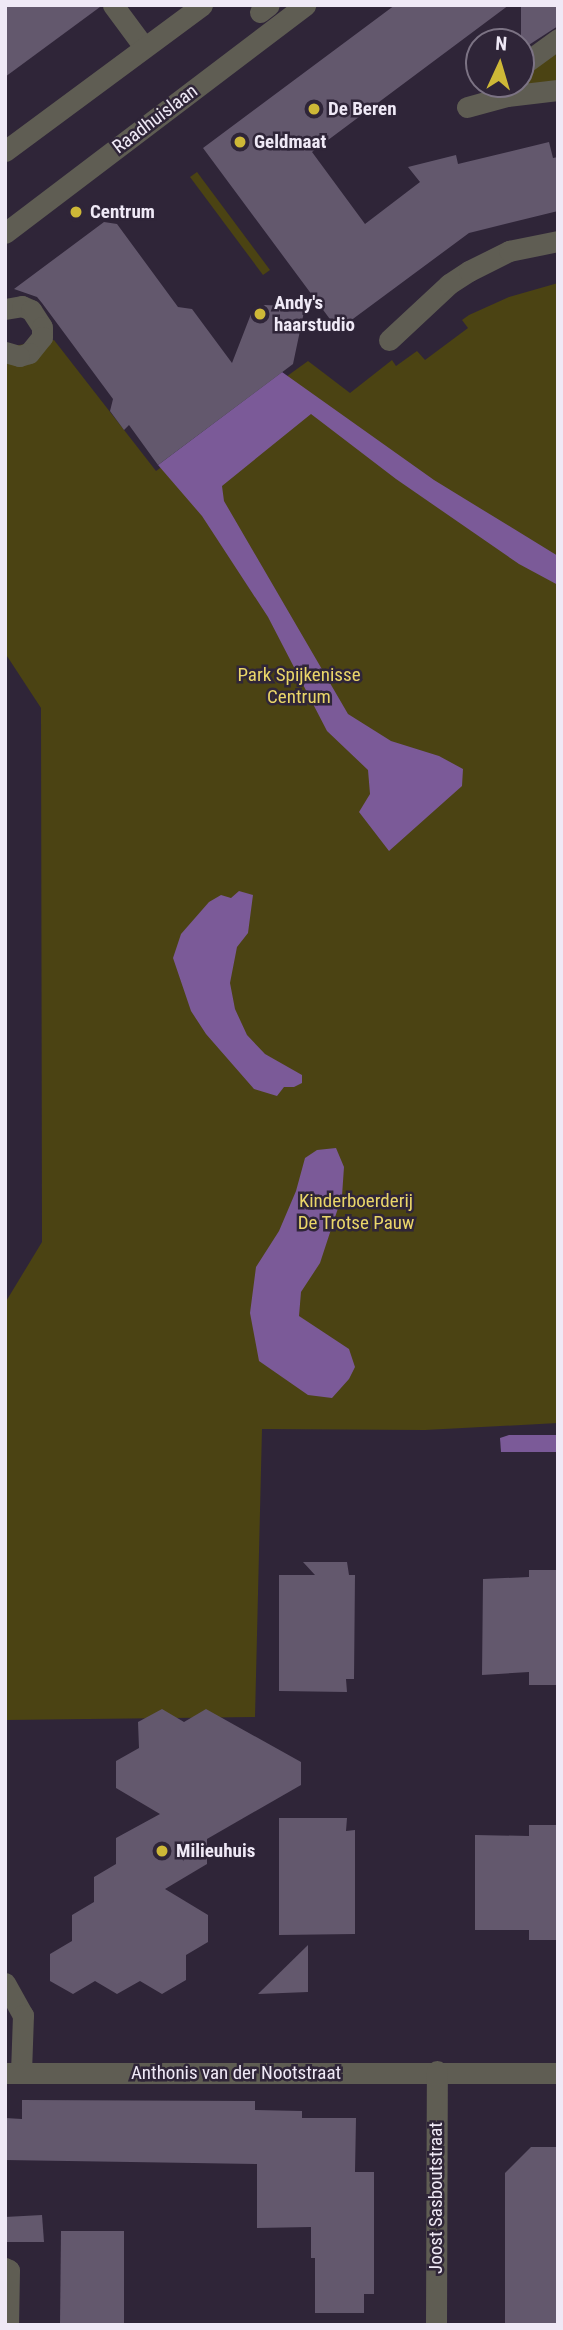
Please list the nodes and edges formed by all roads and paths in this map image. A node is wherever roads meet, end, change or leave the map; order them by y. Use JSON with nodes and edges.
{"nodes":[{"id":1,"x":113,"y":5,"type":"edge"},
{"id":2,"x":202,"y":5,"type":"edge"},
{"id":3,"x":305,"y":5,"type":"edge"},
{"id":4,"x":184,"y":12,"type":"edge"},
{"id":5,"x":558,"y":39,"type":"edge"},
{"id":6,"x":144,"y":47,"type":"junction"},
{"id":7,"x":535,"y":56,"type":"edge"},
{"id":8,"x":558,"y":90,"type":"edge"},
{"id":9,"x":535,"y":93,"type":"edge"},
{"id":10,"x":479,"y":98,"type":"edge"},
{"id":11,"x":500,"y":98,"type":"edge"},
{"id":12,"x":5,"y":151,"type":"edge"},
{"id":13,"x":5,"y":233,"type":"edge"},
{"id":14,"x":558,"y":242,"type":"edge"},
{"id":15,"x":5,"y":309,"type":"edge"},
{"id":16,"x":389,"y":340,"type":"dead end"},
{"id":17,"x":5,"y":352,"type":"edge"},
{"id":18,"x":5,"y":1983,"type":"edge"},
{"id":19,"x":437,"y":2071,"type":"junction"},
{"id":20,"x":13,"y":2073,"type":"edge"},
{"id":21,"x":558,"y":2073,"type":"edge"},
{"id":22,"x":5,"y":2268,"type":"edge"},
{"id":23,"x":8,"y":2325,"type":"edge"},
{"id":24,"x":436,"y":2325,"type":"edge"}],
"edges":[{"from":1,"to":6,"type":"street"},
{"from":2,"to":4,"type":"street"},
{"from":3,"to":13,"type":"street","name":"Raadhuislaan"},
{"from":4,"to":6,"type":"street"},
{"from":5,"to":7,"type":"street"},
{"from":6,"to":12,"type":"street"},
{"from":8,"to":9,"type":"street"},
{"from":10,"to":11,"type":"street"},
{"from":14,"to":16,"type":"street"},
{"from":15,"to":17,"type":"street"},
{"from":18,"to":20,"type":"street"},
{"from":19,"to":20,"type":"street","name":"Anthonis van der Nootstraat"},
{"from":19,"to":21,"type":"street","name":"Anthonis van der Nootstraat"},
{"from":19,"to":24,"type":"street","name":"Joost Sasboutstraat"},
{"from":22,"to":23,"type":"street"}]}
